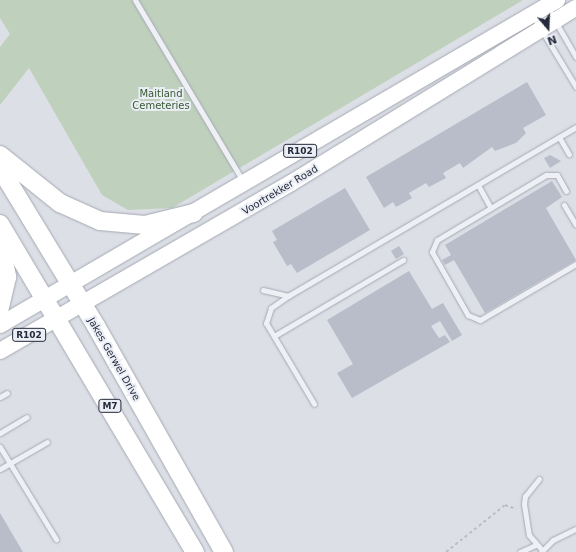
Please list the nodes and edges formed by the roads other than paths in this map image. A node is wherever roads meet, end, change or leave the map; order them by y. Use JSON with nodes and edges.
{"nodes":[{"id":1,"x":135,"y":0,"type":"edge"},
{"id":2,"x":545,"y":7,"type":"edge"},
{"id":3,"x":576,"y":8,"type":"edge"},
{"id":4,"x":548,"y":24,"type":"junction"},
{"id":5,"x":576,"y":57,"type":"edge"},
{"id":6,"x":576,"y":87,"type":"edge"},
{"id":7,"x":576,"y":127,"type":"edge"},
{"id":8,"x":559,"y":137,"type":"junction"},
{"id":9,"x":569,"y":154,"type":"dead end"},
{"id":10,"x":0,"y":155,"type":"edge"},
{"id":11,"x":0,"y":168,"type":"edge"},
{"id":12,"x":245,"y":184,"type":"junction"},
{"id":13,"x":478,"y":185,"type":"junction"},
{"id":14,"x":566,"y":191,"type":"dead end"},
{"id":15,"x":564,"y":205,"type":"dead end"},
{"id":16,"x":491,"y":208,"type":"junction"},
{"id":17,"x":194,"y":213,"type":"junction"},
{"id":18,"x":0,"y":224,"type":"edge"},
{"id":19,"x":576,"y":225,"type":"edge"},
{"id":20,"x":0,"y":243,"type":"edge"},
{"id":21,"x":403,"y":260,"type":"dead end"},
{"id":22,"x":576,"y":264,"type":"edge"},
{"id":23,"x":70,"y":284,"type":"junction"},
{"id":24,"x":263,"y":290,"type":"dead end"},
{"id":25,"x":288,"y":296,"type":"junction"},
{"id":26,"x":46,"y":299,"type":"junction"},
{"id":27,"x":83,"y":304,"type":"junction"},
{"id":28,"x":0,"y":307,"type":"edge"},
{"id":29,"x":58,"y":318,"type":"junction"},
{"id":30,"x":0,"y":326,"type":"edge"},
{"id":31,"x":274,"y":336,"type":"junction"},
{"id":32,"x":0,"y":351,"type":"edge"},
{"id":33,"x":7,"y":393,"type":"dead end"},
{"id":34,"x":0,"y":398,"type":"edge"},
{"id":35,"x":314,"y":404,"type":"dead end"},
{"id":36,"x":27,"y":417,"type":"dead end"},
{"id":37,"x":0,"y":432,"type":"edge"},
{"id":38,"x":47,"y":442,"type":"dead end"},
{"id":39,"x":0,"y":447,"type":"edge"},
{"id":40,"x":10,"y":463,"type":"junction"},
{"id":41,"x":0,"y":469,"type":"edge"},
{"id":42,"x":540,"y":479,"type":"dead end"},
{"id":43,"x":576,"y":529,"type":"edge"},
{"id":44,"x":56,"y":540,"type":"dead end"},
{"id":45,"x":536,"y":545,"type":"junction"},
{"id":46,"x":542,"y":551,"type":"edge"},
{"id":47,"x":195,"y":552,"type":"edge"},
{"id":48,"x":224,"y":552,"type":"edge"},
{"id":49,"x":520,"y":552,"type":"edge"}],
"edges":[{"from":1,"to":12,"type":"lane"},
{"from":2,"to":4,"type":"lane"},
{"from":2,"to":4,"type":"lane"},
{"from":2,"to":12,"type":"main road","number":"R102"},
{"from":3,"to":4,"type":"main road","name":"Voortrekker Road","number":"R102"},
{"from":4,"to":5,"type":"lane"},
{"from":4,"to":6,"type":"lane"},
{"from":4,"to":27,"type":"main road","name":"Voortrekker Road","number":"R102"},
{"from":7,"to":8,"type":"lane"},
{"from":8,"to":9,"type":"lane"},
{"from":8,"to":13,"type":"lane"},
{"from":10,"to":17,"type":"highway"},
{"from":11,"to":23,"type":"highway","name":"Jakes Gerwel Drive","number":"M7"},
{"from":12,"to":17,"type":"main road","number":"R102"},
{"from":13,"to":16,"type":"lane"},
{"from":13,"to":25,"type":"lane"},
{"from":14,"to":16,"type":"lane"},
{"from":15,"to":19,"type":"lane"},
{"from":16,"to":22,"type":"lane"},
{"from":17,"to":23,"type":"main road","number":"R102"},
{"from":18,"to":26,"type":"highway","number":"M7"},
{"from":20,"to":28,"type":"highway"},
{"from":21,"to":31,"type":"lane"},
{"from":23,"to":26,"type":"main road","number":"R102"},
{"from":23,"to":27,"type":"highway","name":"Jakes Gerwel Drive","number":"M7"},
{"from":24,"to":25,"type":"lane"},
{"from":25,"to":31,"type":"lane"},
{"from":26,"to":29,"type":"highway","number":"M7"},
{"from":26,"to":30,"type":"main road","number":"R102"},
{"from":27,"to":29,"type":"main road","name":"Voortrekker Road","number":"R102"},
{"from":27,"to":48,"type":"highway","name":"Jakes Gerwel Drive","number":"M7"},
{"from":29,"to":32,"type":"main road","name":"Voortrekker Road","number":"R102"},
{"from":29,"to":47,"type":"highway","number":"M7"},
{"from":31,"to":35,"type":"lane"},
{"from":33,"to":34,"type":"lane"},
{"from":36,"to":37,"type":"lane"},
{"from":38,"to":40,"type":"lane"},
{"from":39,"to":40,"type":"lane"},
{"from":40,"to":41,"type":"lane"},
{"from":40,"to":44,"type":"lane"},
{"from":42,"to":45,"type":"lane"},
{"from":43,"to":46,"type":"lane"},
{"from":45,"to":46,"type":"lane"},
{"from":45,"to":49,"type":"lane"}]}
